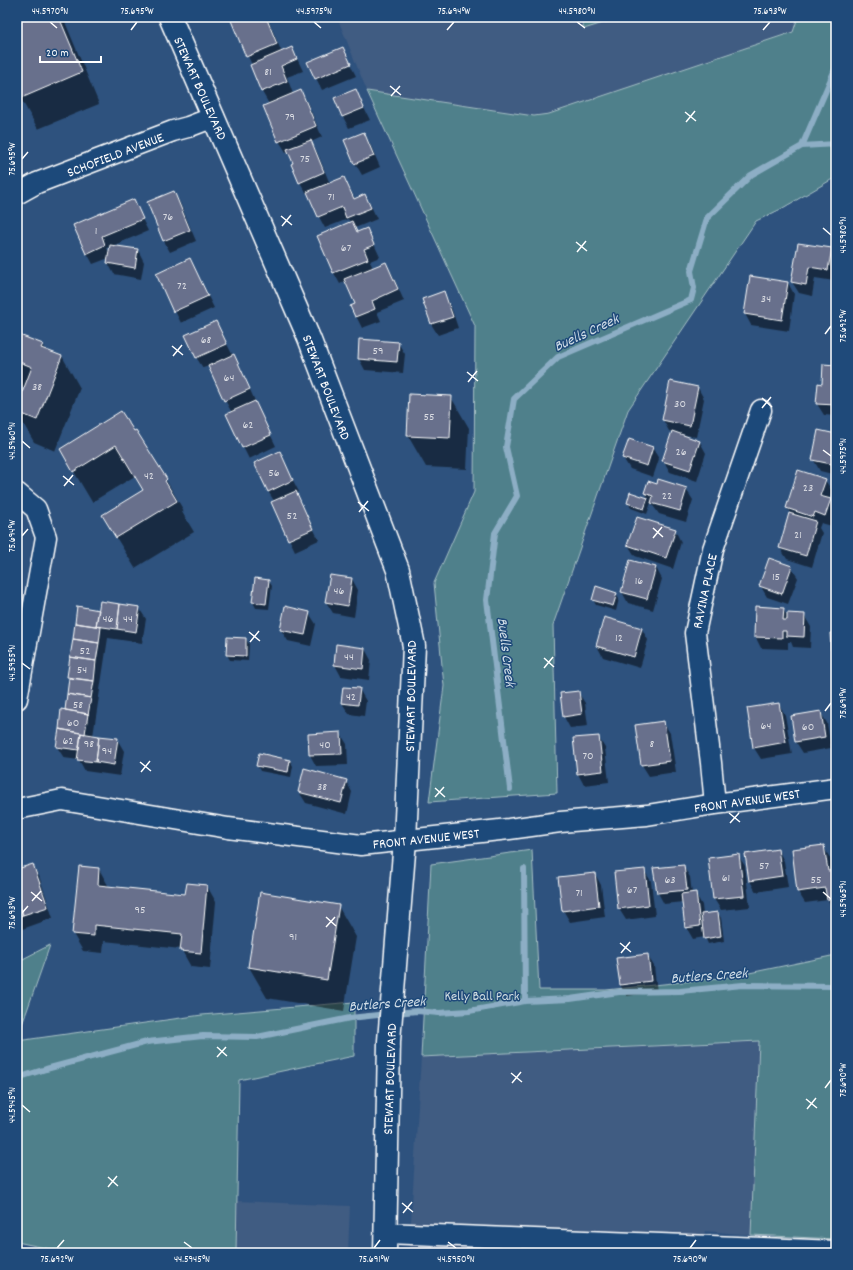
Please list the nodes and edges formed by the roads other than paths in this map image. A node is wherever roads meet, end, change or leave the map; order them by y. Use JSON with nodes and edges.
{"nodes":[{"id":1,"x":170,"y":17,"type":"edge"},
{"id":2,"x":214,"y":117,"type":"junction"},
{"id":3,"x":17,"y":194,"type":"edge"},
{"id":4,"x":761,"y":410,"type":"dead end"},
{"id":5,"x":17,"y":493,"type":"edge"},
{"id":6,"x":17,"y":699,"type":"edge"},
{"id":7,"x":836,"y":788,"type":"edge"},
{"id":8,"x":715,"y":804,"type":"junction"},
{"id":9,"x":17,"y":809,"type":"edge"},
{"id":10,"x":405,"y":840,"type":"junction"},
{"id":11,"x":385,"y":1243,"type":"edge"},
{"id":12,"x":716,"y":1249,"type":"edge"},
{"id":13,"x":836,"y":1251,"type":"edge"}],
"edges":[{"from":1,"to":2,"type":"main road","name":"STEWART BOULEVARD"},
{"from":2,"to":3,"type":"street","name":"SCHOFIELD AVENUE"},
{"from":2,"to":10,"type":"main road","name":"STEWART BOULEVARD"},
{"from":4,"to":8,"type":"street","name":"RAVINA PLACE"},
{"from":5,"to":6,"type":"street"},
{"from":7,"to":8,"type":"street","name":"FRONT AVENUE WEST"},
{"from":8,"to":10,"type":"street","name":"FRONT AVENUE WEST"},
{"from":9,"to":10,"type":"street","name":"FRONT AVENUE WEST"},
{"from":10,"to":11,"type":"main road","name":"STEWART BOULEVARD"},
{"from":11,"to":12,"type":"street"},
{"from":12,"to":13,"type":"street"}]}
